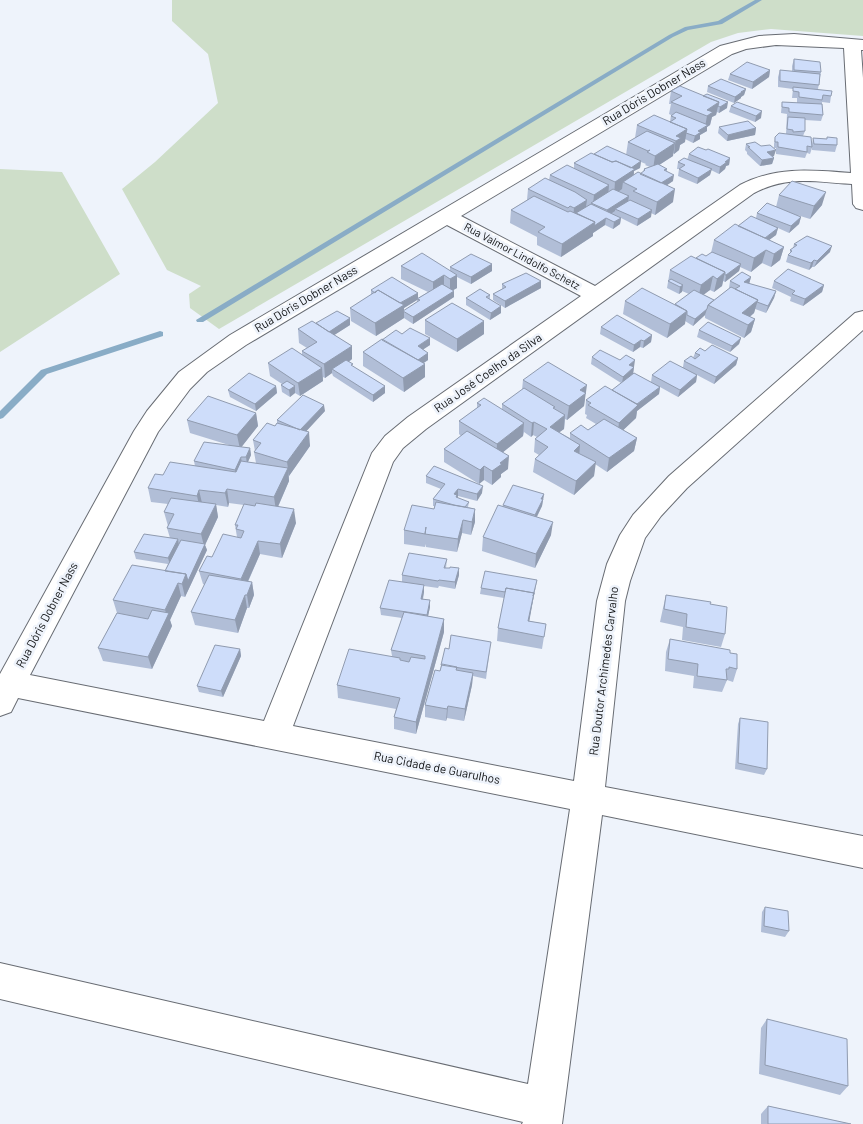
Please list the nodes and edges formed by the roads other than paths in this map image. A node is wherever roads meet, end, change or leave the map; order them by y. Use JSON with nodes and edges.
{"nodes":[{"id":1,"x":857,"y":44,"type":"edge"},
{"id":2,"x":861,"y":179,"type":"junction"},
{"id":3,"x":863,"y":204,"type":"edge"},
{"id":4,"x":446,"y":216,"type":"junction"},
{"id":5,"x":597,"y":296,"type":"junction"},
{"id":6,"x":863,"y":318,"type":"edge"},
{"id":7,"x":5,"y":693,"type":"edge"},
{"id":8,"x":274,"y":736,"type":"junction"},
{"id":9,"x":588,"y":798,"type":"junction"},
{"id":10,"x":863,"y":852,"type":"edge"},
{"id":11,"x":0,"y":981,"type":"edge"},
{"id":12,"x":543,"y":1116,"type":"edge"}],
"edges":[{"from":1,"to":2,"type":"street"},
{"from":1,"to":4,"type":"street","name":"Rua Dóris Dobner Nass"},
{"from":2,"to":3,"type":"street"},
{"from":2,"to":5,"type":"street","name":"Rua José Coelho da Silva"},
{"from":4,"to":5,"type":"street","name":"Rua Valmor Lindolfo Schetz"},
{"from":4,"to":7,"type":"street","name":"Rua Dóris Dobner Nass"},
{"from":5,"to":8,"type":"street","name":"Rua José Coelho da Silva"},
{"from":6,"to":9,"type":"street","name":"Rua Doutor Archimedes Carvalho"},
{"from":7,"to":8,"type":"street","name":"Rua Cidade de Guarulhos"},
{"from":8,"to":9,"type":"street","name":"Rua Cidade de Guarulhos"},
{"from":9,"to":10,"type":"street","name":"Rua Cidade de Guarulhos"},
{"from":9,"to":12,"type":"street","name":"Rua Doutor Archimedes Carvalho"},
{"from":11,"to":12,"type":"street"}]}
